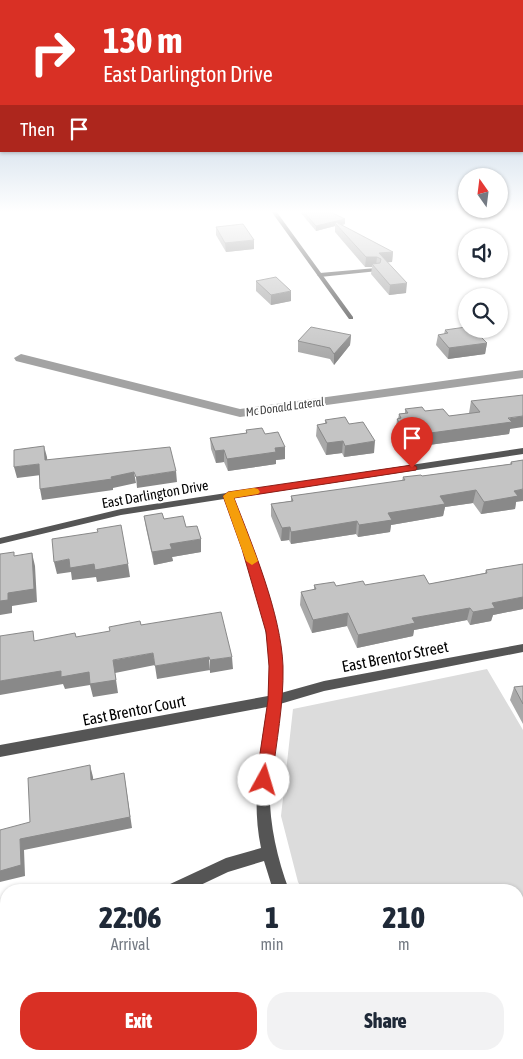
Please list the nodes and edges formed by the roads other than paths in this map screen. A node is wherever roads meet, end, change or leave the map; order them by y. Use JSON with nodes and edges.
{"nodes":[{"id":1,"x":309,"y":260,"type":"edge"},
{"id":2,"x":376,"y":270,"type":"edge"},
{"id":3,"x":320,"y":275,"type":"junction"},
{"id":4,"x":351,"y":318,"type":"dead end"},
{"id":5,"x":523,"y":451,"type":"edge"},
{"id":6,"x":228,"y":496,"type":"junction"},
{"id":7,"x":0,"y":541,"type":"edge"},
{"id":8,"x":523,"y":648,"type":"edge"},
{"id":9,"x":275,"y":700,"type":"junction"},
{"id":10,"x":0,"y":751,"type":"edge"},
{"id":11,"x":269,"y":853,"type":"junction"},
{"id":12,"x":186,"y":884,"type":"edge"},
{"id":13,"x":279,"y":884,"type":"edge"}],
"edges":[{"from":1,"to":3,"type":"street"},
{"from":2,"to":3,"type":"lane"},
{"from":3,"to":4,"type":"street"},
{"from":5,"to":6,"type":"street","name":"East Darlington Drive"},
{"from":6,"to":7,"type":"street","name":"East Darlington Drive"},
{"from":6,"to":9,"type":"street"},
{"from":8,"to":9,"type":"street","name":"East Brentor Street"},
{"from":9,"to":10,"type":"street","name":"East Brentor Court"},
{"from":9,"to":11,"type":"street"},
{"from":11,"to":12,"type":"street"},
{"from":11,"to":13,"type":"street"}]}
